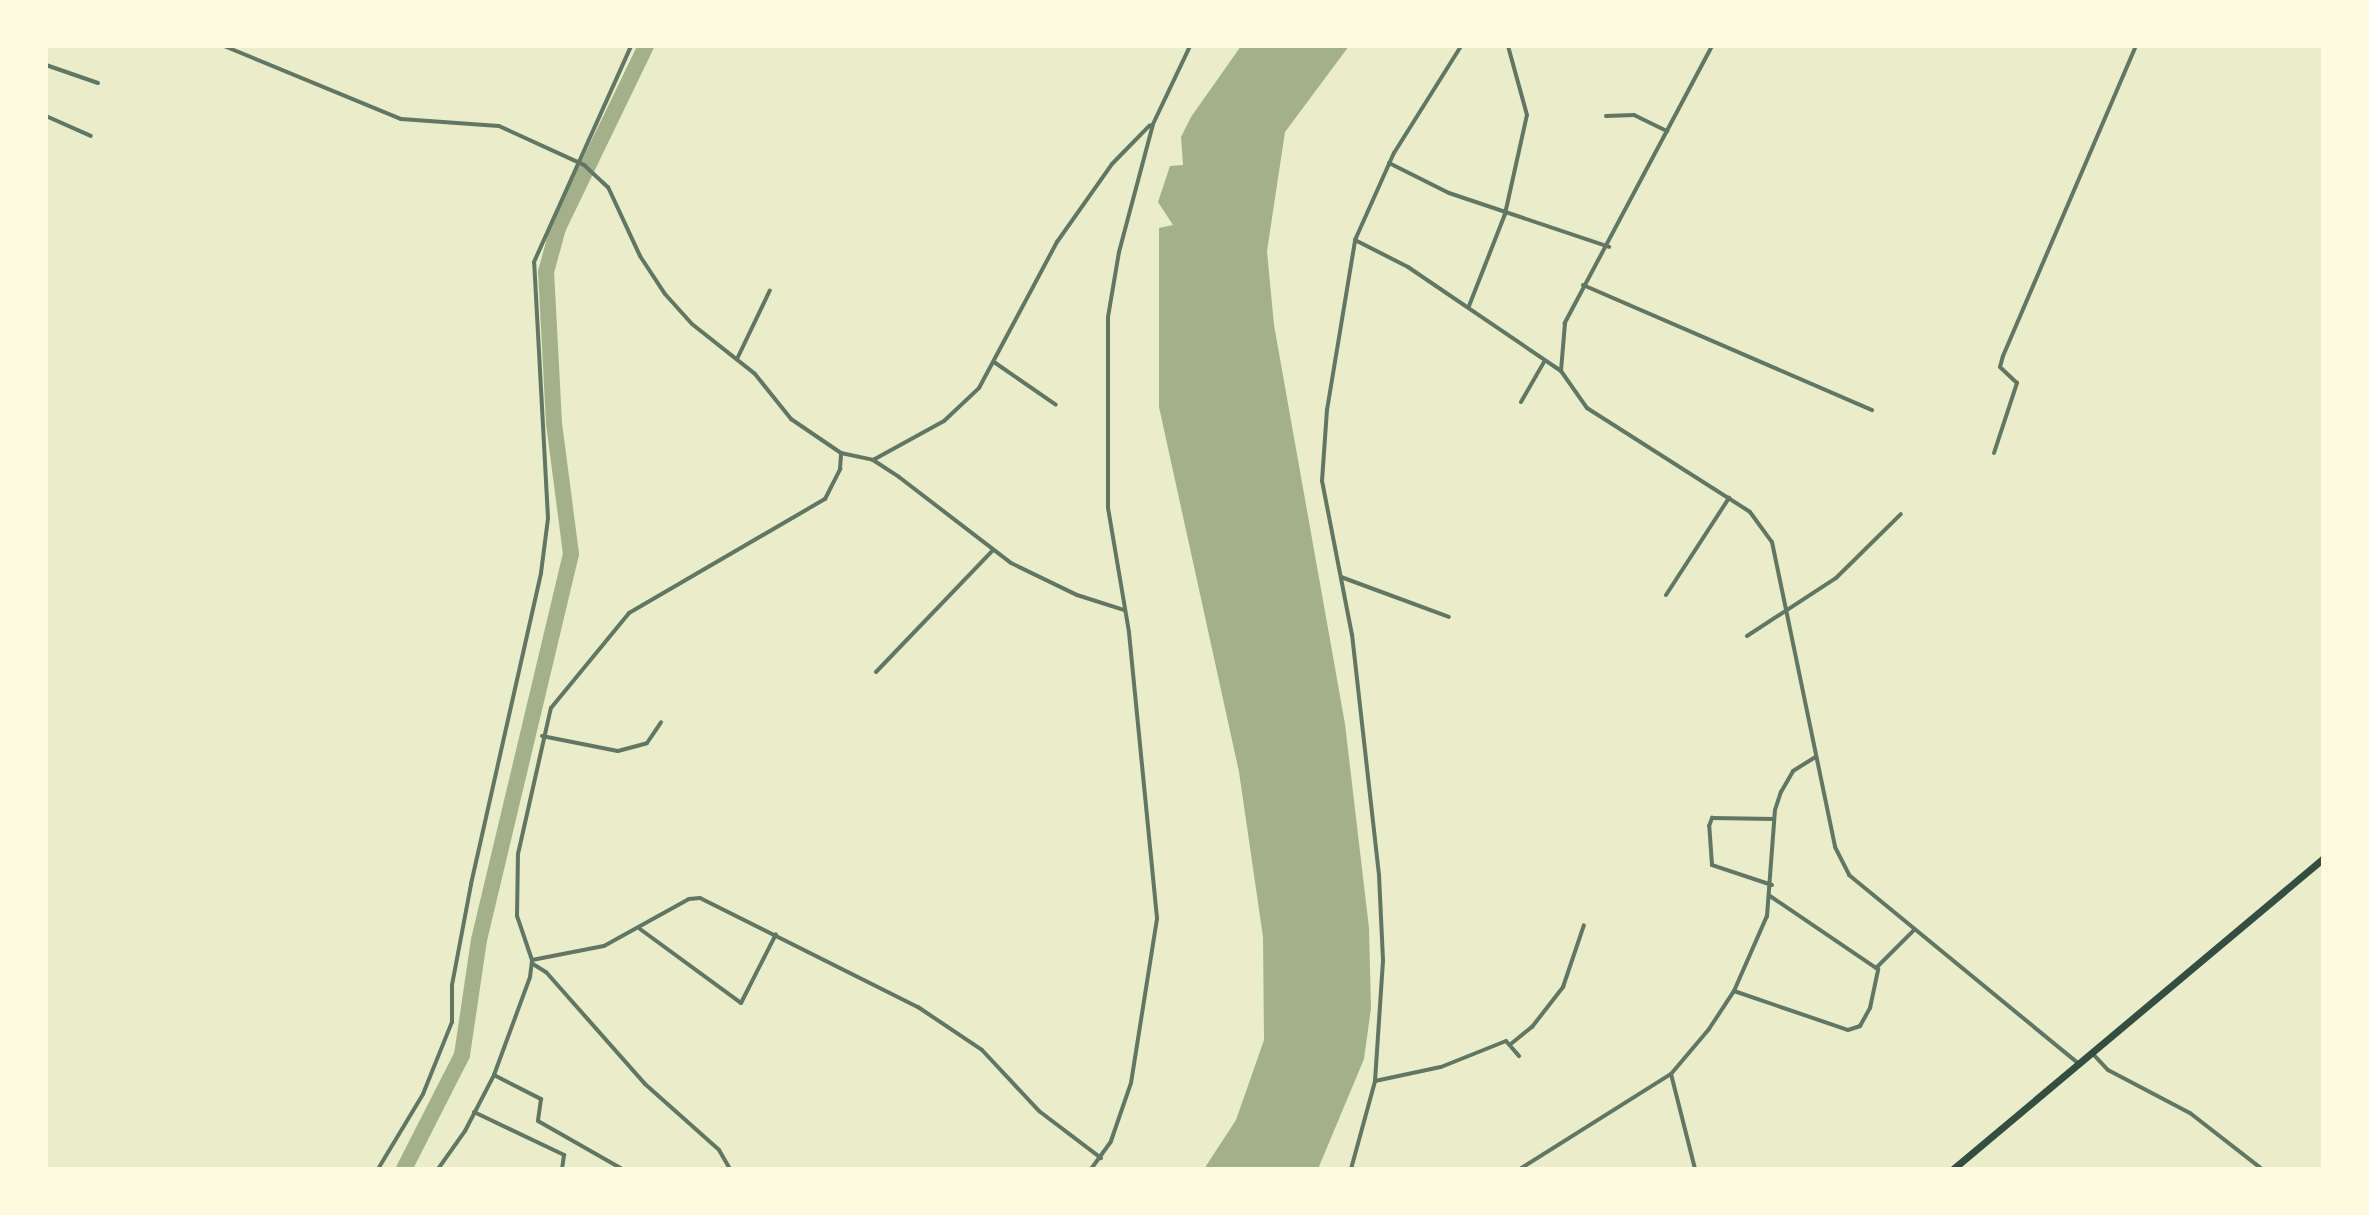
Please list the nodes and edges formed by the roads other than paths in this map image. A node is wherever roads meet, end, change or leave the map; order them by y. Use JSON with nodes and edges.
{"nodes":[{"id":1,"x":224,"y":46,"type":"edge"},
{"id":2,"x":631,"y":46,"type":"edge"},
{"id":3,"x":1190,"y":46,"type":"edge"},
{"id":4,"x":1461,"y":46,"type":"edge"},
{"id":5,"x":1508,"y":46,"type":"edge"},
{"id":6,"x":1712,"y":46,"type":"edge"},
{"id":7,"x":2136,"y":46,"type":"edge"},
{"id":8,"x":46,"y":65,"type":"edge"},
{"id":9,"x":98,"y":83,"type":"dead end"},
{"id":10,"x":46,"y":116,"type":"edge"},
{"id":11,"x":1606,"y":116,"type":"dead end"},
{"id":12,"x":1153,"y":124,"type":"junction"},
{"id":13,"x":1667,"y":131,"type":"junction"},
{"id":14,"x":91,"y":136,"type":"dead end"},
{"id":15,"x":577,"y":161,"type":"junction"},
{"id":16,"x":1389,"y":163,"type":"junction"},
{"id":17,"x":1505,"y":214,"type":"junction"},
{"id":18,"x":1355,"y":240,"type":"junction"},
{"id":19,"x":1609,"y":247,"type":"junction"},
{"id":20,"x":1583,"y":285,"type":"junction"},
{"id":21,"x":770,"y":290,"type":"dead end"},
{"id":22,"x":1469,"y":306,"type":"junction"},
{"id":23,"x":737,"y":359,"type":"junction"},
{"id":24,"x":994,"y":362,"type":"junction"},
{"id":25,"x":1544,"y":362,"type":"junction"},
{"id":26,"x":1561,"y":371,"type":"junction"},
{"id":27,"x":1521,"y":402,"type":"dead end"},
{"id":28,"x":1056,"y":405,"type":"dead end"},
{"id":29,"x":1872,"y":410,"type":"dead end"},
{"id":30,"x":841,"y":453,"type":"junction"},
{"id":31,"x":1994,"y":453,"type":"dead end"},
{"id":32,"x":873,"y":460,"type":"junction"},
{"id":33,"x":1729,"y":498,"type":"junction"},
{"id":34,"x":1901,"y":514,"type":"dead end"},
{"id":35,"x":993,"y":550,"type":"junction"},
{"id":36,"x":1341,"y":577,"type":"junction"},
{"id":37,"x":1666,"y":595,"type":"dead end"},
{"id":38,"x":1126,"y":611,"type":"junction"},
{"id":39,"x":1788,"y":611,"type":"junction"},
{"id":40,"x":1449,"y":617,"type":"dead end"},
{"id":41,"x":1747,"y":636,"type":"dead end"},
{"id":42,"x":876,"y":672,"type":"dead end"},
{"id":43,"x":661,"y":722,"type":"dead end"},
{"id":44,"x":542,"y":736,"type":"junction"},
{"id":45,"x":1815,"y":756,"type":"junction"},
{"id":46,"x":1774,"y":819,"type":"junction"},
{"id":47,"x":2323,"y":858,"type":"edge"},
{"id":48,"x":1772,"y":885,"type":"junction"},
{"id":49,"x":1770,"y":896,"type":"junction"},
{"id":50,"x":1584,"y":925,"type":"dead end"},
{"id":51,"x":640,"y":929,"type":"junction"},
{"id":52,"x":1914,"y":930,"type":"junction"},
{"id":53,"x":776,"y":934,"type":"junction"},
{"id":54,"x":533,"y":962,"type":"junction"},
{"id":55,"x":1878,"y":969,"type":"junction"},
{"id":56,"x":1734,"y":991,"type":"junction"},
{"id":57,"x":1512,"y":1043,"type":"junction"},
{"id":58,"x":1519,"y":1056,"type":"dead end"},
{"id":59,"x":2096,"y":1056,"type":"junction"},
{"id":60,"x":2080,"y":1064,"type":"junction"},
{"id":61,"x":1671,"y":1074,"type":"junction"},
{"id":62,"x":494,"y":1075,"type":"junction"},
{"id":63,"x":1375,"y":1081,"type":"junction"},
{"id":64,"x":473,"y":1112,"type":"junction"},
{"id":65,"x":1101,"y":1158,"type":"junction"},
{"id":66,"x":378,"y":1169,"type":"edge"},
{"id":67,"x":438,"y":1169,"type":"edge"},
{"id":68,"x":562,"y":1169,"type":"edge"},
{"id":69,"x":622,"y":1169,"type":"edge"},
{"id":70,"x":730,"y":1169,"type":"edge"},
{"id":71,"x":1091,"y":1169,"type":"edge"},
{"id":72,"x":1351,"y":1169,"type":"edge"},
{"id":73,"x":1520,"y":1169,"type":"edge"},
{"id":74,"x":1695,"y":1169,"type":"edge"},
{"id":75,"x":1953,"y":1169,"type":"edge"},
{"id":76,"x":2262,"y":1169,"type":"edge"}],
"edges":[{"from":1,"to":15,"type":"street"},
{"from":2,"to":15,"type":"street"},
{"from":3,"to":12,"type":"street"},
{"from":4,"to":16,"type":"street"},
{"from":5,"to":17,"type":"street"},
{"from":6,"to":13,"type":"street"},
{"from":7,"to":31,"type":"street"},
{"from":8,"to":9,"type":"street"},
{"from":10,"to":14,"type":"street"},
{"from":11,"to":13,"type":"street"},
{"from":12,"to":24,"type":"street"},
{"from":12,"to":38,"type":"street"},
{"from":13,"to":19,"type":"street"},
{"from":15,"to":23,"type":"street"},
{"from":15,"to":66,"type":"street"},
{"from":16,"to":17,"type":"street"},
{"from":16,"to":18,"type":"street"},
{"from":17,"to":19,"type":"street"},
{"from":17,"to":22,"type":"street"},
{"from":18,"to":22,"type":"street"},
{"from":18,"to":36,"type":"street"},
{"from":19,"to":20,"type":"street"},
{"from":20,"to":26,"type":"street"},
{"from":20,"to":29,"type":"street"},
{"from":21,"to":23,"type":"street"},
{"from":22,"to":25,"type":"street"},
{"from":23,"to":30,"type":"street"},
{"from":24,"to":28,"type":"street"},
{"from":24,"to":32,"type":"street"},
{"from":25,"to":26,"type":"street"},
{"from":25,"to":27,"type":"street"},
{"from":26,"to":33,"type":"street"},
{"from":30,"to":32,"type":"street"},
{"from":30,"to":44,"type":"street"},
{"from":32,"to":35,"type":"street"},
{"from":33,"to":37,"type":"street"},
{"from":33,"to":39,"type":"street"},
{"from":34,"to":39,"type":"street"},
{"from":35,"to":38,"type":"street"},
{"from":35,"to":42,"type":"street"},
{"from":36,"to":40,"type":"street"},
{"from":36,"to":63,"type":"street"},
{"from":38,"to":65,"type":"street"},
{"from":39,"to":41,"type":"street"},
{"from":39,"to":45,"type":"street"},
{"from":43,"to":44,"type":"street"},
{"from":44,"to":54,"type":"street"},
{"from":45,"to":46,"type":"street"},
{"from":45,"to":52,"type":"street"},
{"from":46,"to":48,"type":"street"},
{"from":46,"to":48,"type":"street"},
{"from":47,"to":59,"type":"highway"},
{"from":48,"to":49,"type":"street"},
{"from":49,"to":55,"type":"street"},
{"from":49,"to":56,"type":"street"},
{"from":50,"to":57,"type":"street"},
{"from":51,"to":53,"type":"street"},
{"from":51,"to":53,"type":"street"},
{"from":51,"to":54,"type":"street"},
{"from":52,"to":55,"type":"street"},
{"from":52,"to":60,"type":"street"},
{"from":53,"to":65,"type":"street"},
{"from":54,"to":62,"type":"street"},
{"from":54,"to":70,"type":"street"},
{"from":55,"to":56,"type":"street"},
{"from":56,"to":61,"type":"street"},
{"from":57,"to":58,"type":"street"},
{"from":57,"to":63,"type":"street"},
{"from":59,"to":60,"type":"highway"},
{"from":59,"to":76,"type":"street"},
{"from":60,"to":75,"type":"highway"},
{"from":61,"to":73,"type":"street"},
{"from":61,"to":74,"type":"street"},
{"from":62,"to":64,"type":"street"},
{"from":62,"to":69,"type":"street"},
{"from":63,"to":72,"type":"street"},
{"from":64,"to":67,"type":"street"},
{"from":64,"to":68,"type":"street"},
{"from":65,"to":71,"type":"street"}]}
